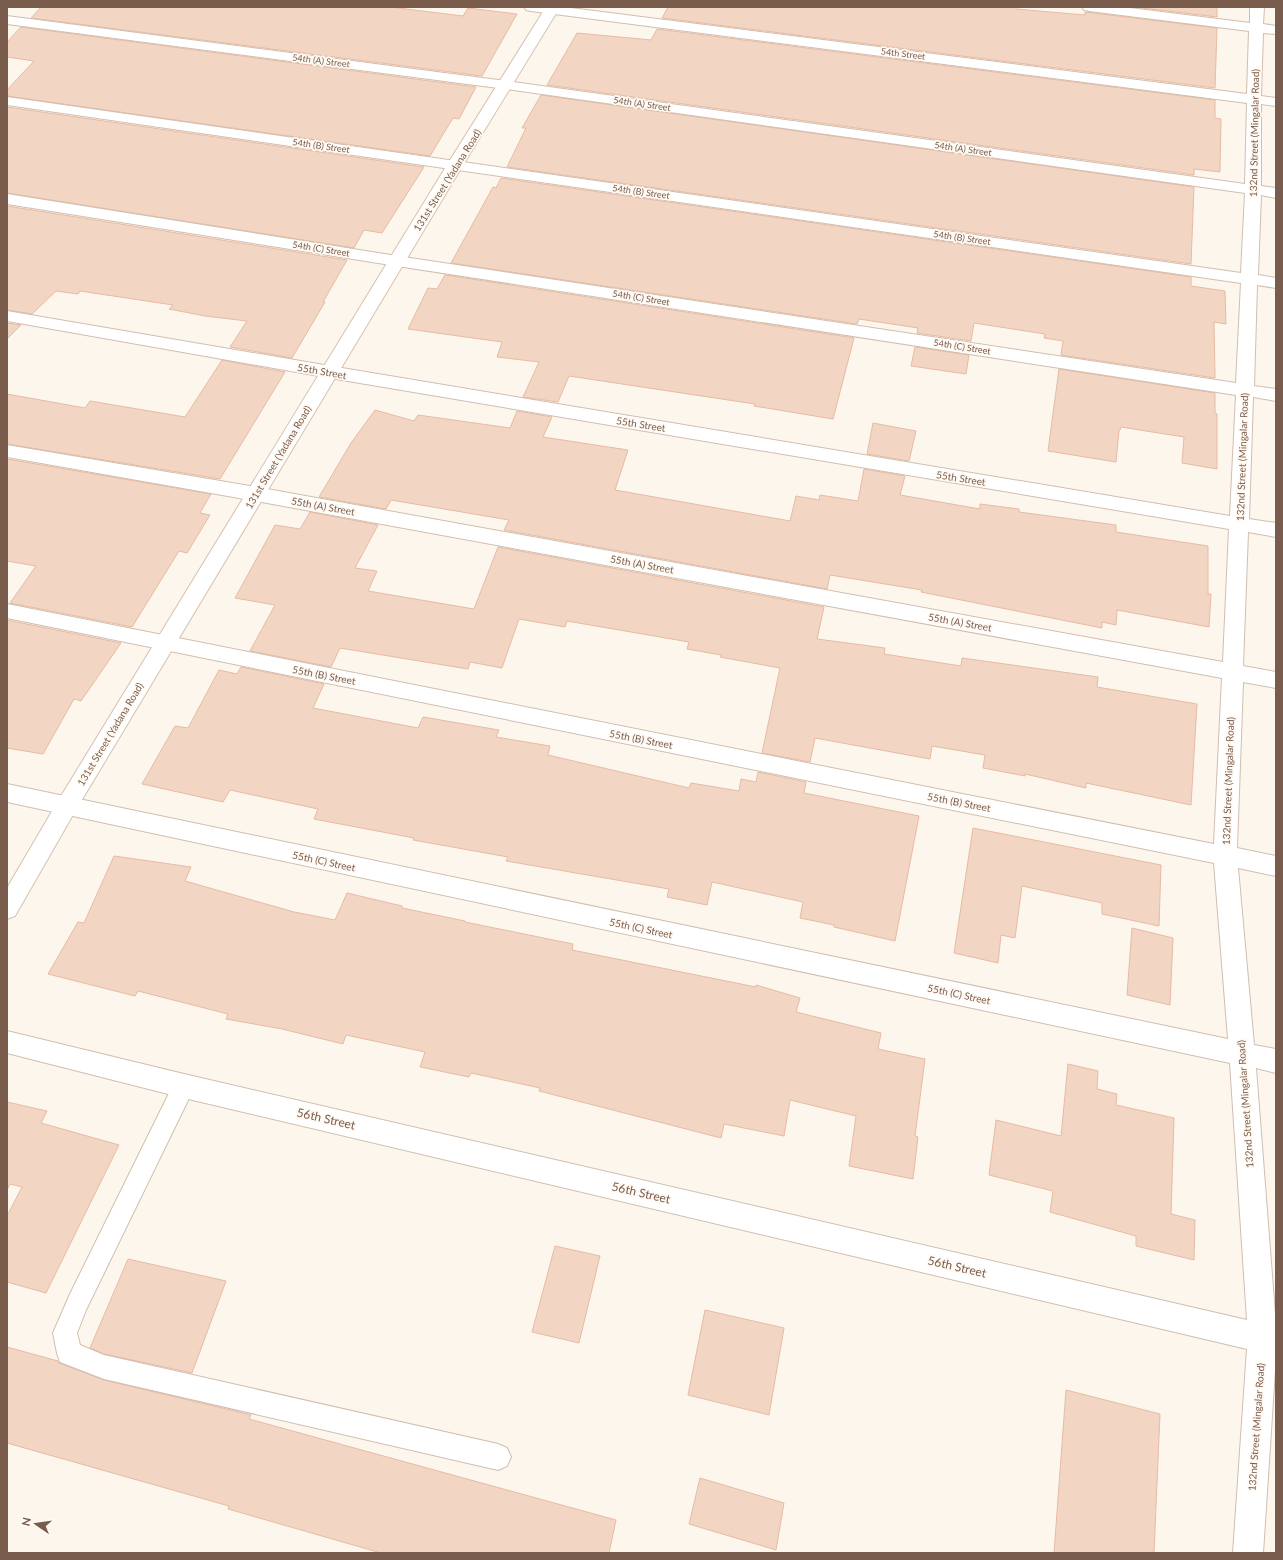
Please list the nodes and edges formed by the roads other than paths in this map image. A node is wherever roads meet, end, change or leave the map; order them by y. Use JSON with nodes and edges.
{"nodes":[{"id":1,"x":531,"y":7,"type":"edge"},
{"id":2,"x":1089,"y":7,"type":"edge"},
{"id":3,"x":552,"y":8,"type":"edge"},
{"id":4,"x":7,"y":20,"type":"edge"},
{"id":5,"x":1263,"y":21,"type":"edge"},
{"id":6,"x":506,"y":85,"type":"junction"},
{"id":7,"x":1254,"y":99,"type":"junction"},
{"id":8,"x":7,"y":100,"type":"edge"},
{"id":9,"x":1276,"y":102,"type":"edge"},
{"id":10,"x":455,"y":166,"type":"junction"},
{"id":11,"x":1253,"y":190,"type":"junction"},
{"id":12,"x":1276,"y":193,"type":"edge"},
{"id":13,"x":7,"y":199,"type":"edge"},
{"id":14,"x":397,"y":261,"type":"junction"},
{"id":15,"x":1249,"y":280,"type":"junction"},
{"id":16,"x":1276,"y":283,"type":"edge"},
{"id":17,"x":7,"y":316,"type":"edge"},
{"id":18,"x":330,"y":372,"type":"junction"},
{"id":19,"x":1245,"y":390,"type":"junction"},
{"id":20,"x":1276,"y":395,"type":"edge"},
{"id":21,"x":7,"y":451,"type":"edge"},
{"id":22,"x":256,"y":494,"type":"junction"},
{"id":23,"x":1239,"y":524,"type":"junction"},
{"id":24,"x":1276,"y":530,"type":"edge"},
{"id":25,"x":7,"y":611,"type":"edge"},
{"id":26,"x":165,"y":644,"type":"junction"},
{"id":27,"x":1232,"y":672,"type":"junction"},
{"id":28,"x":1276,"y":680,"type":"edge"},
{"id":29,"x":7,"y":793,"type":"edge"},
{"id":30,"x":66,"y":807,"type":"junction"},
{"id":31,"x":1225,"y":855,"type":"junction"},
{"id":32,"x":1276,"y":866,"type":"edge"},
{"id":33,"x":7,"y":909,"type":"edge"},
{"id":34,"x":7,"y":1042,"type":"edge"},
{"id":35,"x":1242,"y":1054,"type":"junction"},
{"id":36,"x":1276,"y":1061,"type":"edge"},
{"id":37,"x":184,"y":1086,"type":"junction"},
{"id":38,"x":1269,"y":1340,"type":"edge"},
{"id":39,"x":498,"y":1457,"type":"dead end"},
{"id":40,"x":1248,"y":1553,"type":"edge"}],
"edges":[{"from":1,"to":3,"type":"street","name":"54th Street"},
{"from":2,"to":5,"type":"street"},
{"from":3,"to":6,"type":"street","name":"131st Street (Yadana Road)"},
{"from":3,"to":7,"type":"street","name":"54th Street"},
{"from":4,"to":6,"type":"street","name":"54th (A) Street"},
{"from":5,"to":7,"type":"street","name":"132nd Street (Mingalar Road)"},
{"from":6,"to":10,"type":"street","name":"131st Street (Yadana Road)"},
{"from":6,"to":11,"type":"street","name":"54th (A) Street"},
{"from":7,"to":9,"type":"street","name":"54th Street"},
{"from":7,"to":11,"type":"street","name":"132nd Street (Mingalar Road)"},
{"from":8,"to":10,"type":"street","name":"54th (B) Street"},
{"from":10,"to":14,"type":"street","name":"131st Street (Yadana Road)"},
{"from":10,"to":15,"type":"street","name":"54th (B) Street"},
{"from":11,"to":12,"type":"street","name":"54th (A) Street"},
{"from":11,"to":15,"type":"street","name":"132nd Street (Mingalar Road)"},
{"from":13,"to":14,"type":"street","name":"54th (C) Street"},
{"from":14,"to":18,"type":"street","name":"131st Street (Yadana Road)"},
{"from":14,"to":19,"type":"street","name":"54th (C) Street"},
{"from":15,"to":16,"type":"street","name":"54th (B) Street"},
{"from":15,"to":19,"type":"street","name":"132nd Street (Mingalar Road)"},
{"from":17,"to":18,"type":"street","name":"55th Street"},
{"from":18,"to":22,"type":"street","name":"131st Street (Yadana Road)"},
{"from":18,"to":23,"type":"street","name":"55th Street"},
{"from":19,"to":20,"type":"street","name":"54th (C) Street"},
{"from":19,"to":23,"type":"street","name":"132nd Street (Mingalar Road)"},
{"from":21,"to":22,"type":"street","name":"55th (A) Street"},
{"from":22,"to":26,"type":"street","name":"131st Street (Yadana Road)"},
{"from":22,"to":27,"type":"street","name":"55th (A) Street"},
{"from":23,"to":24,"type":"street","name":"55th Street"},
{"from":23,"to":27,"type":"street","name":"132nd Street (Mingalar Road)"},
{"from":25,"to":26,"type":"street","name":"55th (B) Street"},
{"from":26,"to":30,"type":"street","name":"131st Street (Yadana Road)"},
{"from":26,"to":31,"type":"street","name":"55th (B) Street"},
{"from":27,"to":28,"type":"street","name":"55th (A) Street"},
{"from":27,"to":31,"type":"street","name":"132nd Street (Mingalar Road)"},
{"from":29,"to":30,"type":"street","name":"55th (C) Street"},
{"from":30,"to":33,"type":"street","name":"131st Street (Yadana Road)"},
{"from":30,"to":35,"type":"street","name":"55th (C) Street"},
{"from":31,"to":32,"type":"street","name":"55th (B) Street"},
{"from":31,"to":35,"type":"street","name":"132nd Street (Mingalar Road)"},
{"from":34,"to":37,"type":"street","name":"56th Street"},
{"from":35,"to":36,"type":"street","name":"55th (C) Street"},
{"from":35,"to":38,"type":"street","name":"132nd Street (Mingalar Road)"},
{"from":37,"to":38,"type":"street","name":"56th Street"},
{"from":37,"to":39,"type":"lane"},
{"from":38,"to":40,"type":"street","name":"132nd Street (Mingalar Road)"}]}
